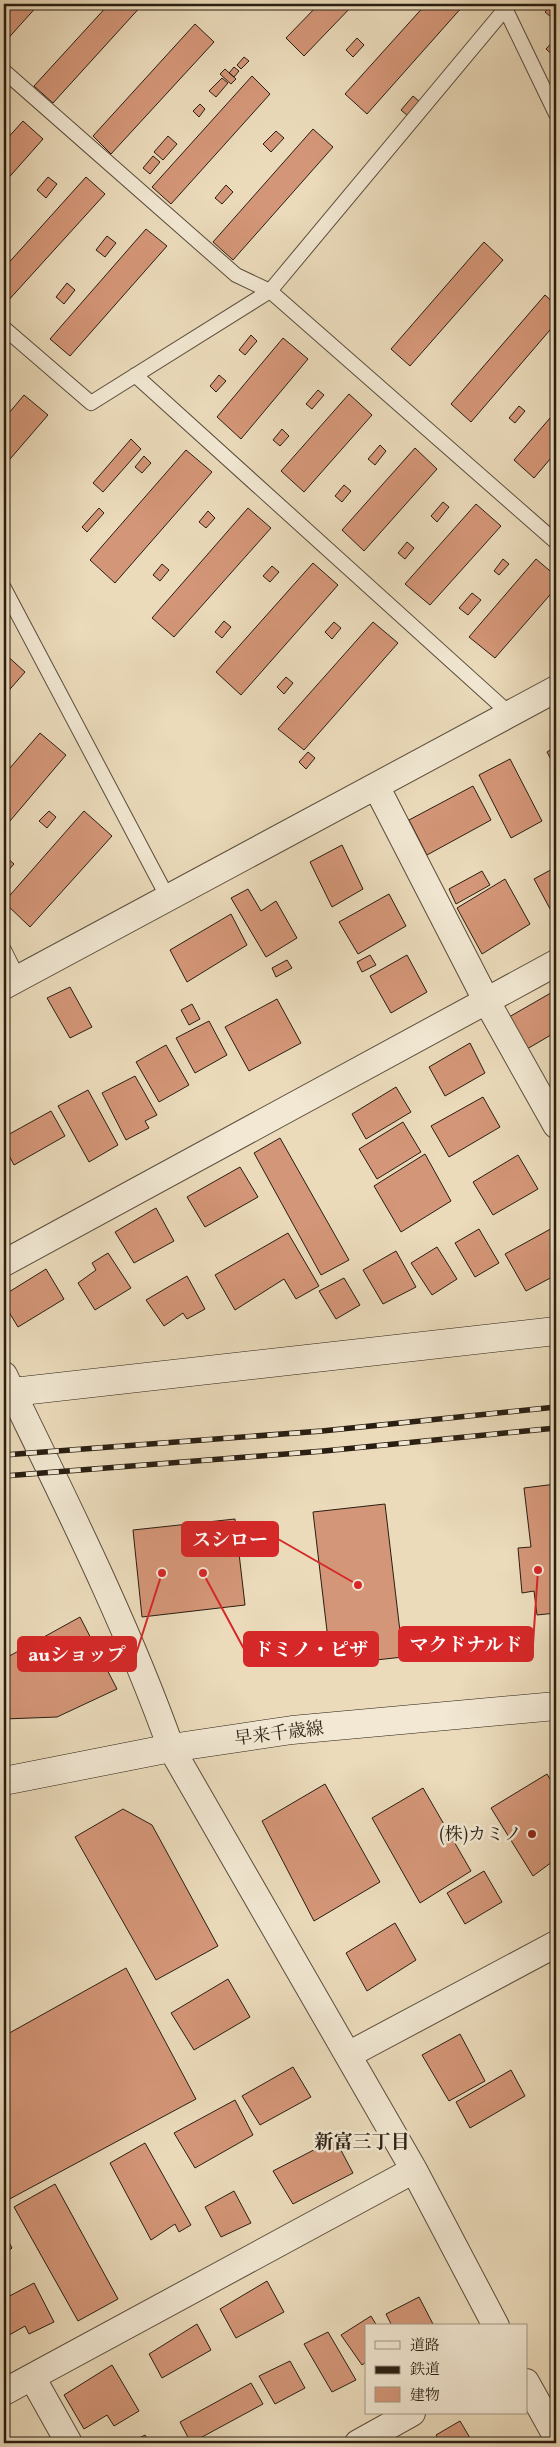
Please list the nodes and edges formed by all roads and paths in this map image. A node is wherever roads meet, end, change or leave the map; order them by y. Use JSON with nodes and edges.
{"nodes":[{"id":1,"x":504,"y":6,"type":"edge"},
{"id":2,"x":4,"y":71,"type":"edge"},
{"id":3,"x":556,"y":114,"type":"edge"},
{"id":4,"x":270,"y":291,"type":"junction"},
{"id":5,"x":4,"y":328,"type":"edge"},
{"id":6,"x":135,"y":376,"type":"junction"},
{"id":7,"x":556,"y":542,"type":"edge"},
{"id":8,"x":4,"y":588,"type":"edge"},
{"id":9,"x":556,"y":690,"type":"edge"},
{"id":10,"x":510,"y":714,"type":"junction"},
{"id":11,"x":376,"y":786,"type":"junction"},
{"id":12,"x":168,"y":898,"type":"junction"},
{"id":13,"x":4,"y":950,"type":"edge"},
{"id":14,"x":556,"y":962,"type":"edge"},
{"id":15,"x":11,"y":982,"type":"edge"},
{"id":16,"x":486,"y":1000,"type":"junction"},
{"id":17,"x":556,"y":1125,"type":"edge"},
{"id":18,"x":4,"y":1263,"type":"edge"},
{"id":19,"x":556,"y":1331,"type":"edge"},
{"id":20,"x":6,"y":1387,"type":"edge"},
{"id":21,"x":556,"y":1706,"type":"edge"},
{"id":22,"x":170,"y":1748,"type":"junction"},
{"id":23,"x":4,"y":1781,"type":"edge"},
{"id":24,"x":556,"y":1944,"type":"edge"},
{"id":25,"x":348,"y":2055,"type":"junction"},
{"id":26,"x":414,"y":2170,"type":"junction"},
{"id":27,"x":495,"y":2324,"type":"edge"},
{"id":28,"x":32,"y":2377,"type":"junction"},
{"id":29,"x":528,"y":2386,"type":"edge"},
{"id":30,"x":4,"y":2392,"type":"edge"},
{"id":31,"x":410,"y":2414,"type":"edge"},
{"id":32,"x":556,"y":2436,"type":"edge"},
{"id":33,"x":69,"y":2443,"type":"edge"},
{"id":34,"x":358,"y":2443,"type":"edge"}],
"edges":[{"from":1,"to":3,"type":"lane"},
{"from":1,"to":4,"type":"lane"},
{"from":2,"to":4,"type":"lane"},
{"from":4,"to":6,"type":"lane"},
{"from":4,"to":7,"type":"lane"},
{"from":5,"to":6,"type":"lane"},
{"from":6,"to":10,"type":"lane"},
{"from":8,"to":12,"type":"lane"},
{"from":9,"to":10,"type":"street"},
{"from":10,"to":11,"type":"street"},
{"from":11,"to":12,"type":"street"},
{"from":11,"to":16,"type":"street"},
{"from":12,"to":15,"type":"street"},
{"from":13,"to":15,"type":"lane"},
{"from":14,"to":16,"type":"street"},
{"from":16,"to":17,"type":"street"},
{"from":16,"to":18,"type":"street"},
{"from":19,"to":20,"type":"main road"},
{"from":20,"to":22,"type":"street"},
{"from":21,"to":22,"type":"main road","name":"早来千歳線"},
{"from":22,"to":23,"type":"main road","name":"早来千歳線"},
{"from":22,"to":25,"type":"street"},
{"from":24,"to":25,"type":"street"},
{"from":25,"to":26,"type":"street"},
{"from":26,"to":27,"type":"street"},
{"from":26,"to":28,"type":"street"},
{"from":28,"to":30,"type":"street"},
{"from":28,"to":33,"type":"street"},
{"from":29,"to":32,"type":"street"},
{"from":31,"to":34,"type":"street"}]}
